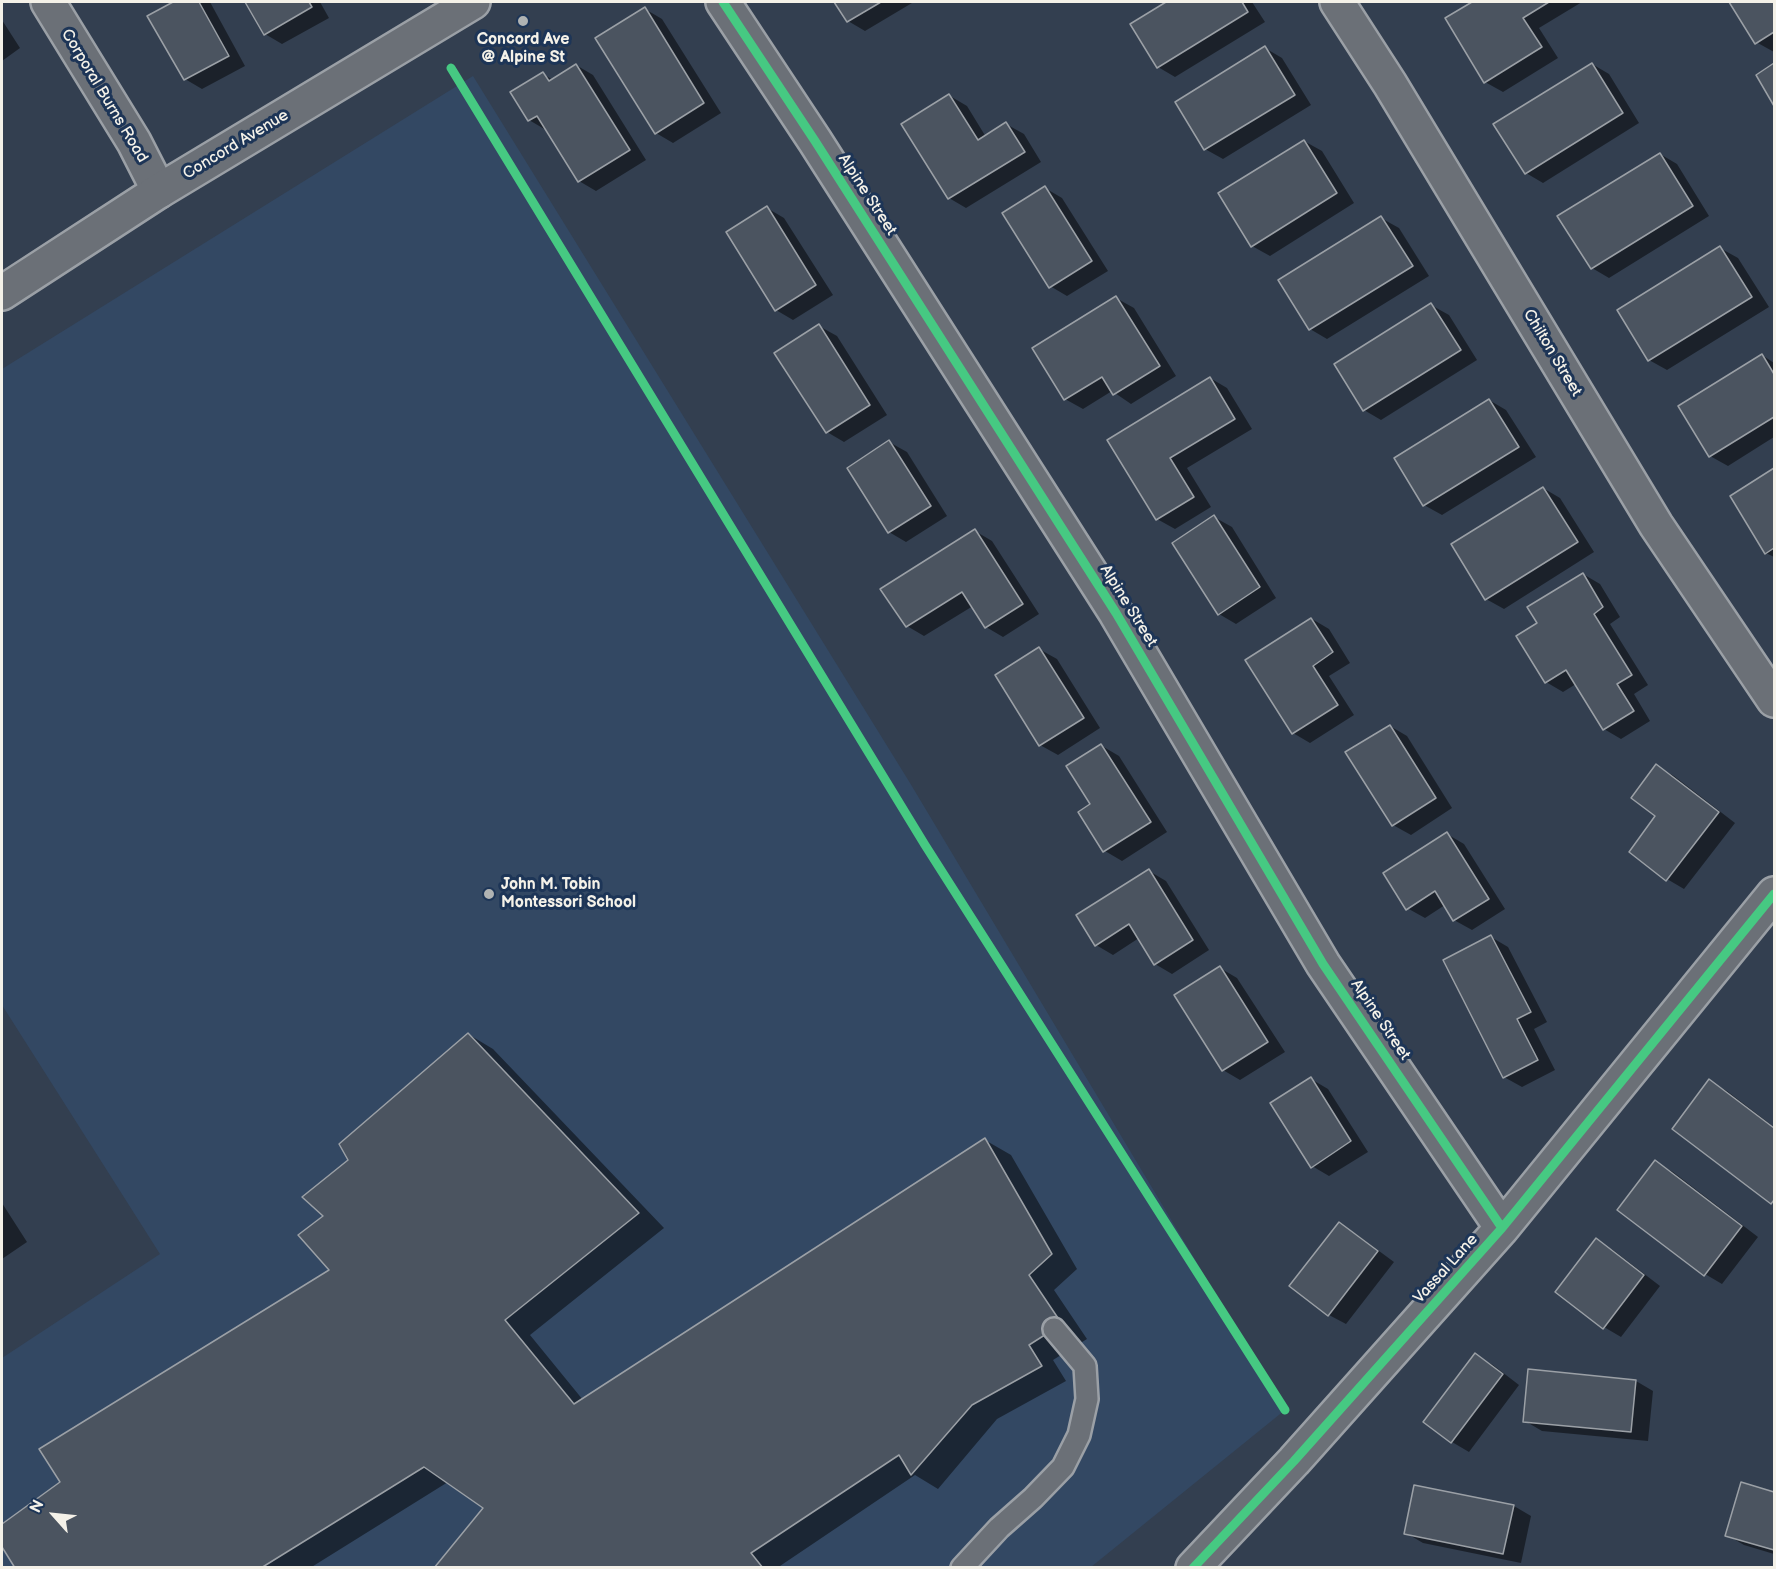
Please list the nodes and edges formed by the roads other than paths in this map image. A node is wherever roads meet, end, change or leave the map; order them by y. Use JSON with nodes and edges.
{"nodes":[{"id":1,"x":48,"y":2,"type":"edge"},
{"id":2,"x":473,"y":2,"type":"edge"},
{"id":3,"x":723,"y":2,"type":"edge"},
{"id":4,"x":1337,"y":2,"type":"edge"},
{"id":5,"x":159,"y":191,"type":"junction"},
{"id":6,"x":2,"y":293,"type":"edge"},
{"id":7,"x":1774,"y":700,"type":"edge"},
{"id":8,"x":1774,"y":894,"type":"edge"},
{"id":9,"x":1502,"y":1228,"type":"junction"},
{"id":10,"x":1054,"y":1329,"type":"dead end"},
{"id":11,"x":962,"y":1568,"type":"edge"},
{"id":12,"x":1193,"y":1568,"type":"edge"}],
"edges":[{"from":1,"to":5,"type":"street","name":"Corporal Burns Road"},
{"from":2,"to":5,"type":"street","name":"Concord Avenue"},
{"from":3,"to":9,"type":"street","name":"Alpine Street"},
{"from":4,"to":7,"type":"street","name":"Chilton Street"},
{"from":5,"to":6,"type":"street","name":"Concord Avenue"},
{"from":8,"to":9,"type":"street","name":"Vassal Lane"},
{"from":9,"to":12,"type":"street","name":"Vassal Lane"},
{"from":10,"to":11,"type":"lane"}]}
